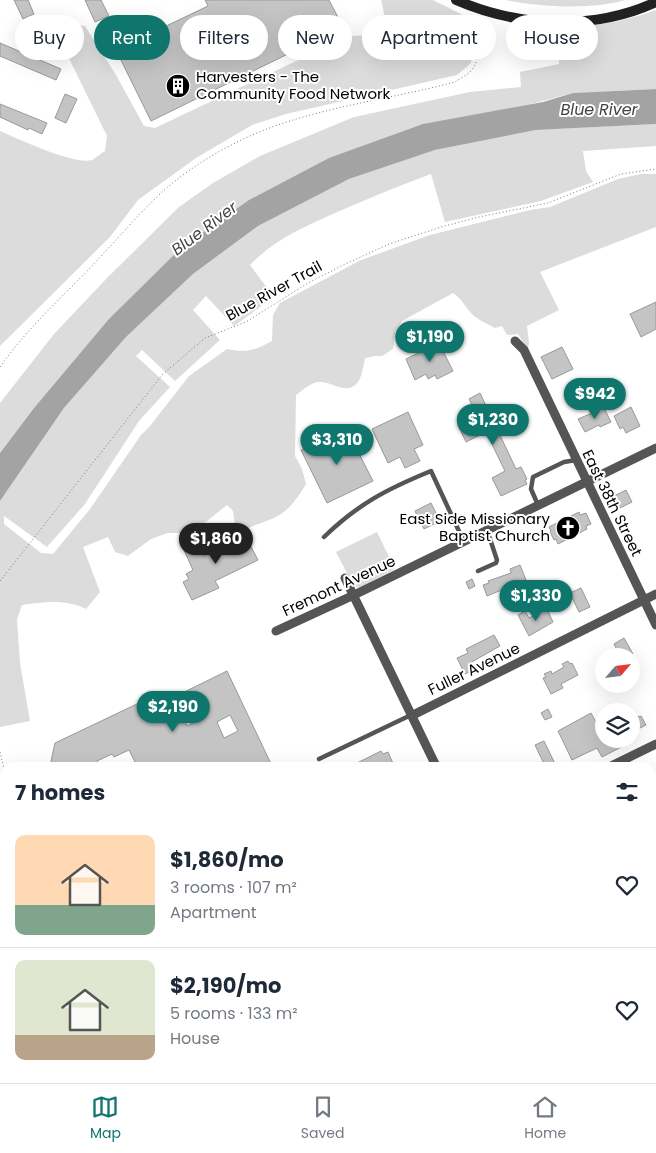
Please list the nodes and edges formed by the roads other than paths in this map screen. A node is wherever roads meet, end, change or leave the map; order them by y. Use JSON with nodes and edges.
{"nodes":[{"id":1,"x":456,"y":0,"type":"edge"},
{"id":2,"x":656,"y":2,"type":"edge"},
{"id":3,"x":515,"y":341,"type":"dead end"},
{"id":4,"x":656,"y":448,"type":"edge"},
{"id":5,"x":576,"y":460,"type":"junction"},
{"id":6,"x":586,"y":482,"type":"junction"},
{"id":7,"x":538,"y":505,"type":"junction"},
{"id":8,"x":487,"y":530,"type":"junction"},
{"id":9,"x":324,"y":537,"type":"dead end"},
{"id":10,"x":464,"y":542,"type":"junction"},
{"id":11,"x":478,"y":571,"type":"dead end"},
{"id":12,"x":345,"y":578,"type":"dead end"},
{"id":13,"x":656,"y":594,"type":"edge"},
{"id":14,"x":354,"y":595,"type":"junction"},
{"id":15,"x":644,"y":600,"type":"junction"},
{"id":16,"x":656,"y":625,"type":"edge"},
{"id":17,"x":276,"y":631,"type":"dead end"},
{"id":18,"x":412,"y":715,"type":"junction"},
{"id":19,"x":656,"y":744,"type":"edge"},
{"id":20,"x":319,"y":759,"type":"dead end"},
{"id":21,"x":435,"y":762,"type":"edge"},
{"id":22,"x":619,"y":762,"type":"edge"}],
"edges":[{"from":1,"to":2,"type":"main road"},
{"from":3,"to":5,"type":"street","name":"East 38th Street"},
{"from":4,"to":6,"type":"street","name":"Fremont Avenue"},
{"from":5,"to":6,"type":"street","name":"East 38th Street"},
{"from":5,"to":7,"type":"lane"},
{"from":6,"to":7,"type":"street","name":"Fremont Avenue"},
{"from":6,"to":15,"type":"street","name":"East 38th Street"},
{"from":7,"to":8,"type":"street","name":"Fremont Avenue"},
{"from":8,"to":10,"type":"street","name":"Fremont Avenue"},
{"from":8,"to":11,"type":"lane"},
{"from":9,"to":10,"type":"lane"},
{"from":10,"to":14,"type":"street","name":"Fremont Avenue"},
{"from":12,"to":14,"type":"street"},
{"from":13,"to":15,"type":"street","name":"Fuller Avenue"},
{"from":14,"to":17,"type":"street","name":"Fremont Avenue"},
{"from":14,"to":18,"type":"street"},
{"from":15,"to":16,"type":"street","name":"East 38th Street"},
{"from":15,"to":18,"type":"street","name":"Fuller Avenue"},
{"from":18,"to":20,"type":"lane"},
{"from":18,"to":21,"type":"street"},
{"from":19,"to":22,"type":"street"}]}
